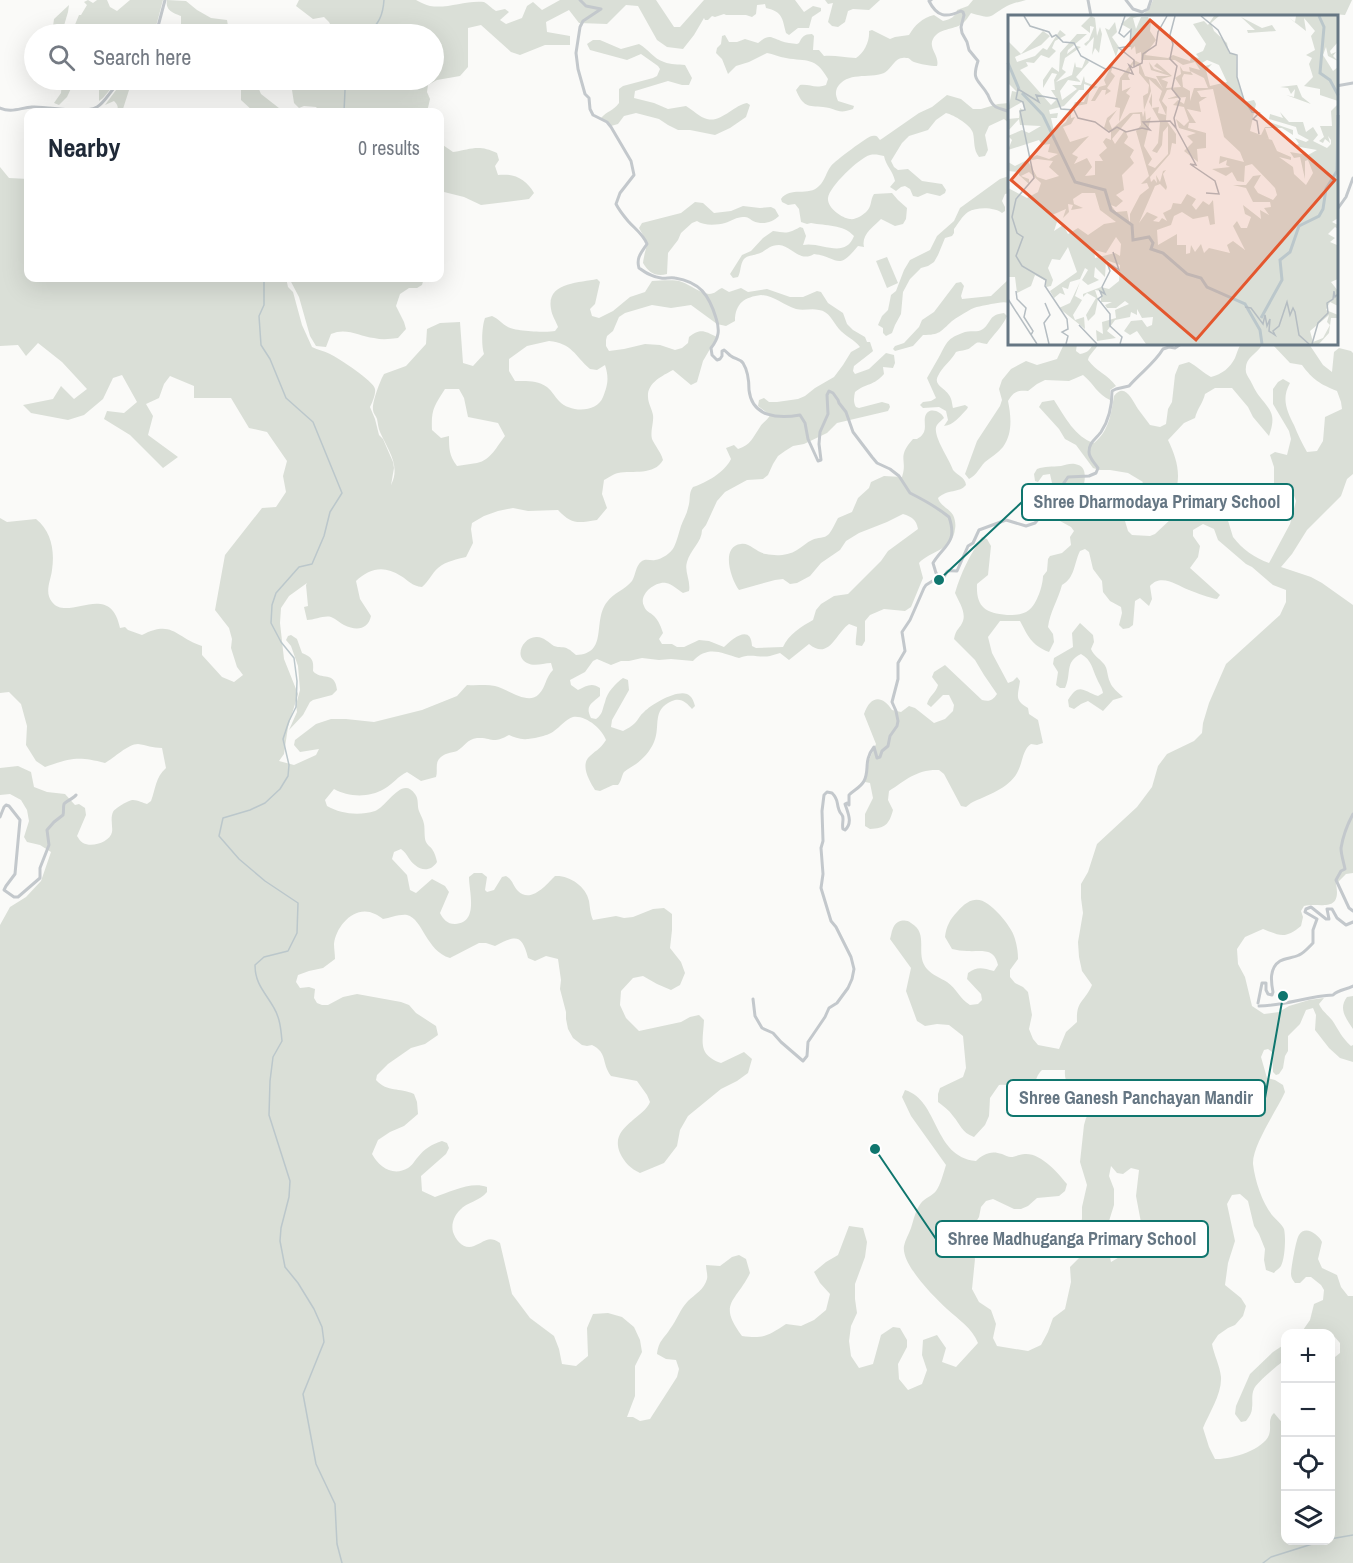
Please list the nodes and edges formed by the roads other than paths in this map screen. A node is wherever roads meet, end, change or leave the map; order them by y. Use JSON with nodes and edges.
{"nodes":[{"id":1,"x":165,"y":0,"type":"edge"},
{"id":2,"x":580,"y":0,"type":"edge"},
{"id":3,"x":931,"y":0,"type":"edge"},
{"id":4,"x":1088,"y":0,"type":"edge"},
{"id":5,"x":1126,"y":0,"type":"edge"},
{"id":6,"x":1151,"y":0,"type":"edge"},
{"id":7,"x":1091,"y":15,"type":"edge"},
{"id":8,"x":159,"y":24,"type":"edge"},
{"id":9,"x":1353,"y":83,"type":"edge"},
{"id":10,"x":1338,"y":86,"type":"edge"},
{"id":11,"x":112,"y":90,"type":"edge"},
{"id":12,"x":0,"y":108,"type":"edge"},
{"id":13,"x":28,"y":108,"type":"edge"},
{"id":14,"x":52,"y":108,"type":"edge"},
{"id":15,"x":93,"y":108,"type":"edge"},
{"id":16,"x":24,"y":109,"type":"edge"},
{"id":17,"x":1008,"y":111,"type":"edge"},
{"id":18,"x":1353,"y":178,"type":"edge"},
{"id":19,"x":1338,"y":209,"type":"edge"},
{"id":20,"x":1180,"y":345,"type":"edge"},
{"id":21,"x":939,"y":577,"type":"junction"},
{"id":22,"x":76,"y":795,"type":"dead end"},
{"id":23,"x":1353,"y":814,"type":"edge"},
{"id":24,"x":0,"y":817,"type":"edge"},
{"id":25,"x":1353,"y":911,"type":"edge"},
{"id":26,"x":1353,"y":922,"type":"edge"},
{"id":27,"x":1353,"y":986,"type":"edge"},
{"id":28,"x":753,"y":999,"type":"dead end"}],
"edges":[{"from":1,"to":8,"type":"street"},
{"from":2,"to":21,"type":"street"},
{"from":3,"to":17,"type":"street"},
{"from":4,"to":7,"type":"street"},
{"from":5,"to":6,"type":"street"},
{"from":9,"to":10,"type":"street"},
{"from":11,"to":15,"type":"street"},
{"from":12,"to":16,"type":"street"},
{"from":13,"to":14,"type":"street"},
{"from":18,"to":19,"type":"street"},
{"from":20,"to":21,"type":"street"},
{"from":21,"to":28,"type":"street"},
{"from":22,"to":24,"type":"street"},
{"from":23,"to":25,"type":"street"},
{"from":26,"to":27,"type":"street"}]}
